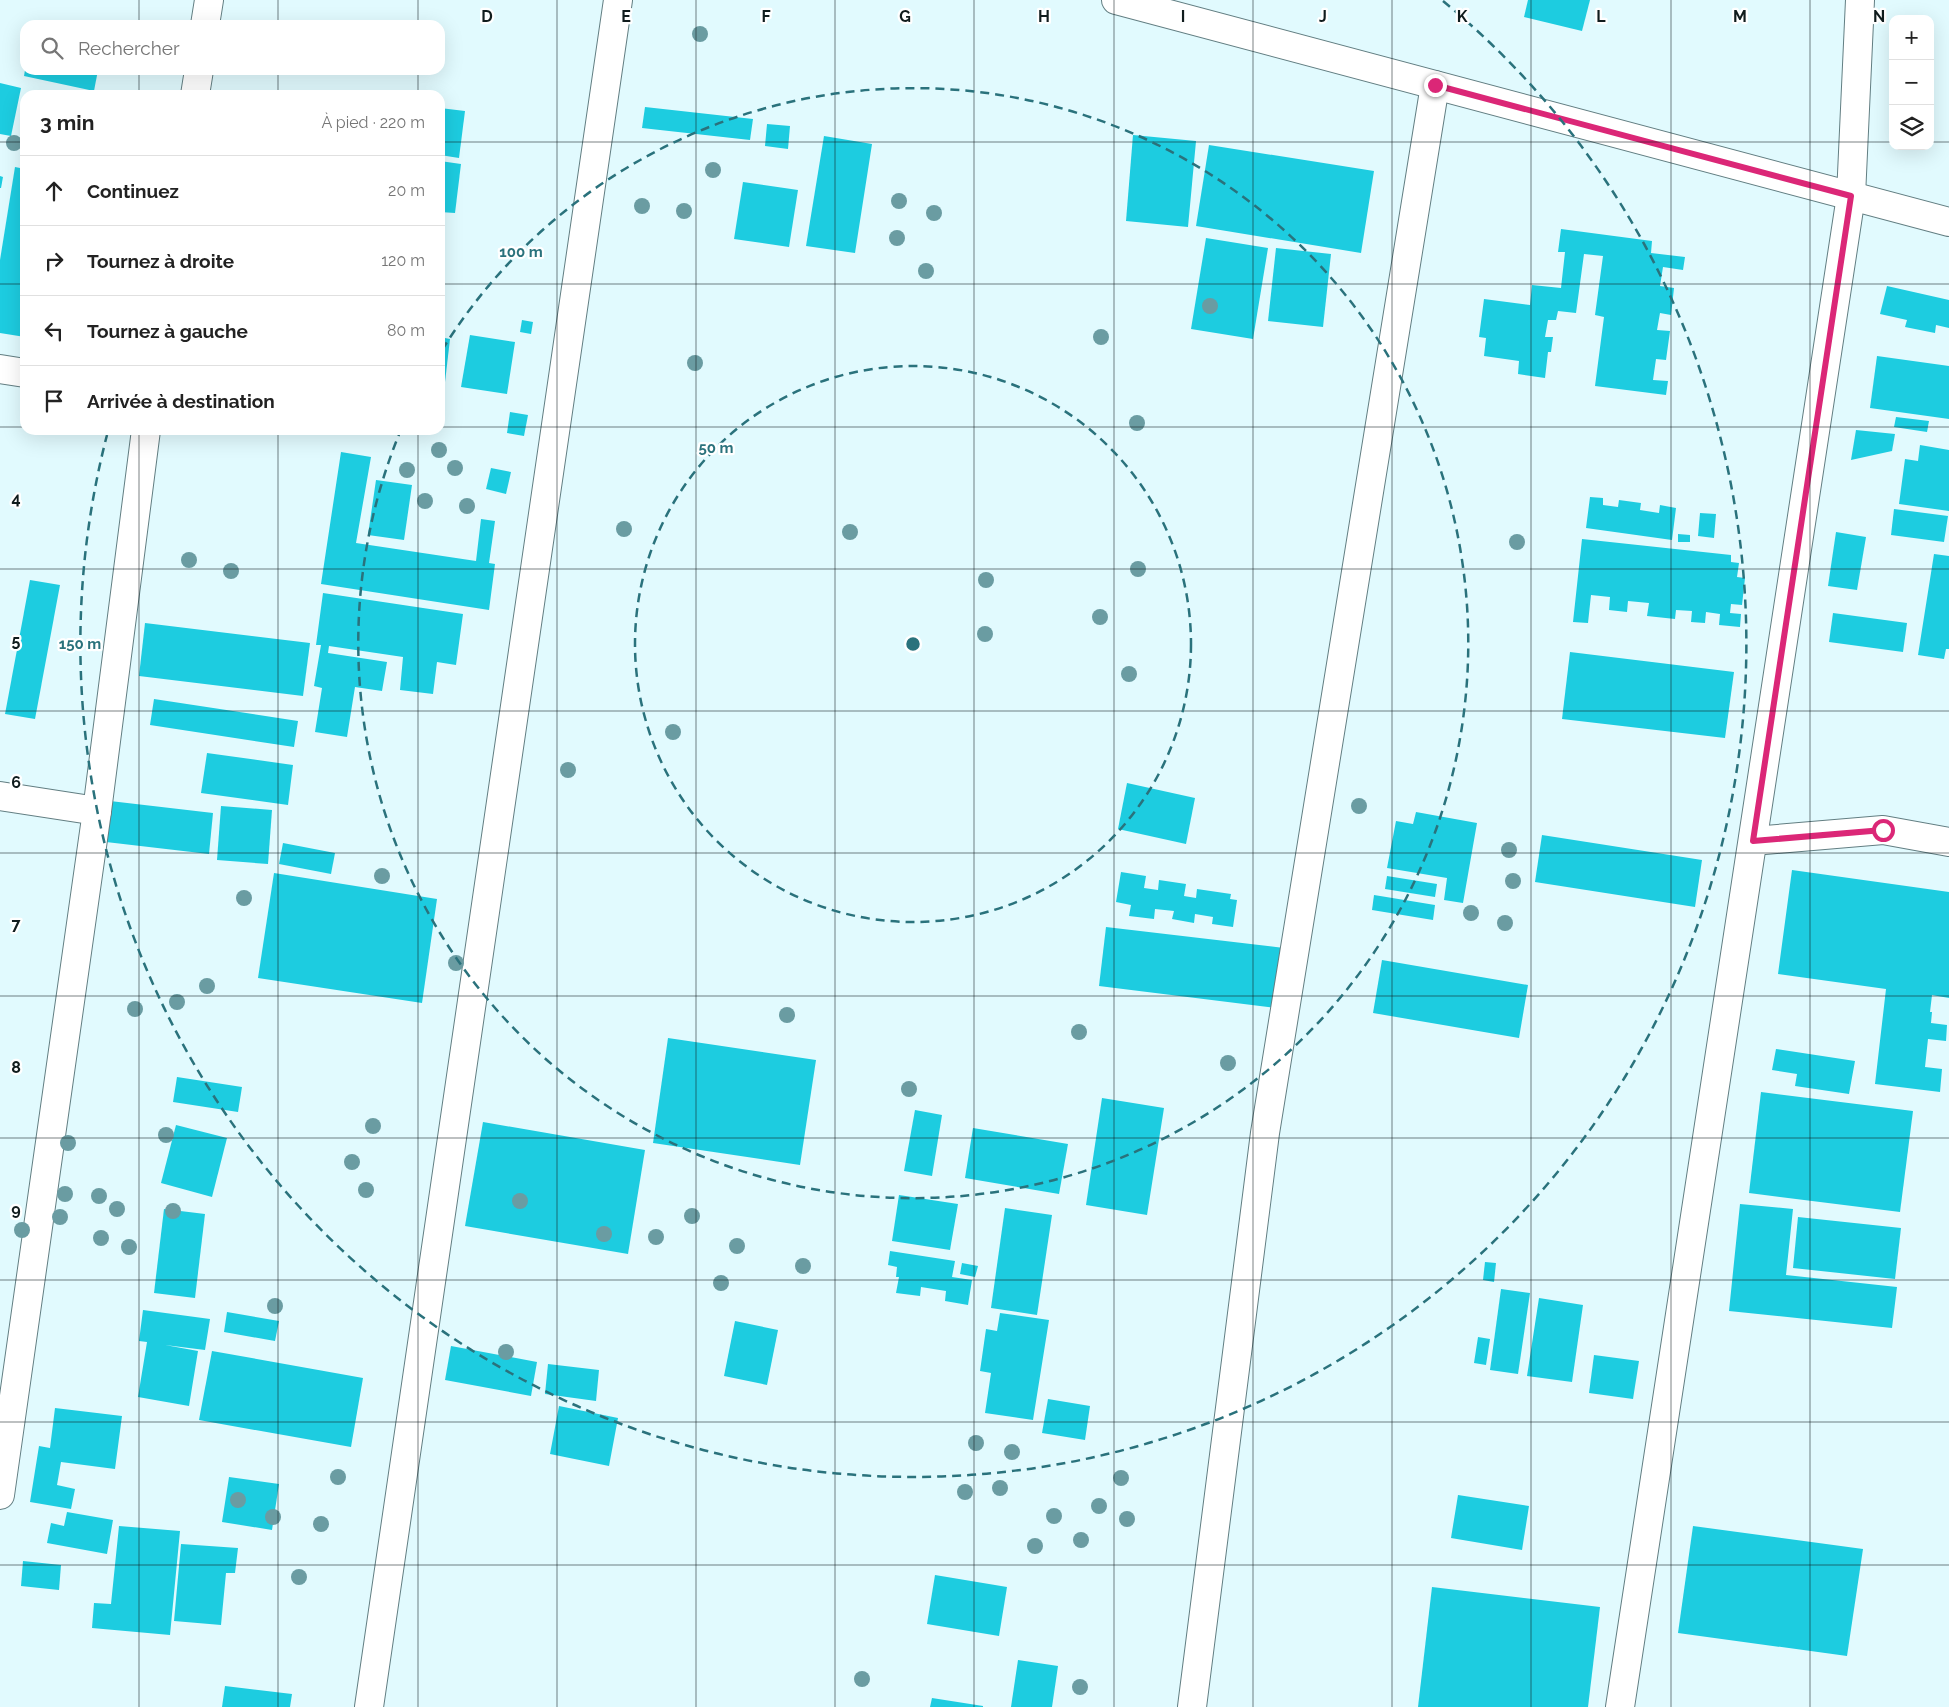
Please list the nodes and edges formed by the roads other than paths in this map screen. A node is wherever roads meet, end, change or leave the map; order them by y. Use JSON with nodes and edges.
{"nodes":[{"id":1,"x":209,"y":0,"type":"edge"},
{"id":2,"x":618,"y":0,"type":"edge"},
{"id":3,"x":1116,"y":0,"type":"edge"},
{"id":4,"x":1860,"y":0,"type":"edge"},
{"id":5,"x":206,"y":20,"type":"edge"},
{"id":6,"x":197,"y":75,"type":"edge"},
{"id":7,"x":1435,"y":85,"type":"junction"},
{"id":8,"x":196,"y":90,"type":"edge"},
{"id":9,"x":1851,"y":196,"type":"junction"},
{"id":10,"x":1949,"y":222,"type":"edge"},
{"id":11,"x":0,"y":369,"type":"edge"},
{"id":12,"x":20,"y":372,"type":"edge"},
{"id":13,"x":145,"y":435,"type":"edge"},
{"id":14,"x":0,"y":796,"type":"edge"},
{"id":15,"x":97,"y":811,"type":"junction"},
{"id":16,"x":1753,"y":841,"type":"junction"},
{"id":17,"x":1949,"y":842,"type":"edge"},
{"id":18,"x":0,"y":1495,"type":"edge"},
{"id":19,"x":369,"y":1707,"type":"edge"},
{"id":20,"x":1192,"y":1707,"type":"edge"},
{"id":21,"x":1620,"y":1707,"type":"edge"}],
"edges":[{"from":1,"to":5,"type":"street"},
{"from":2,"to":19,"type":"street"},
{"from":3,"to":7,"type":"street"},
{"from":4,"to":9,"type":"street"},
{"from":6,"to":8,"type":"street"},
{"from":7,"to":9,"type":"street"},
{"from":7,"to":20,"type":"street"},
{"from":9,"to":10,"type":"street"},
{"from":9,"to":16,"type":"street"},
{"from":11,"to":12,"type":"street"},
{"from":13,"to":15,"type":"street"},
{"from":14,"to":15,"type":"street"},
{"from":15,"to":18,"type":"street"},
{"from":16,"to":17,"type":"street"},
{"from":16,"to":21,"type":"street"}]}
